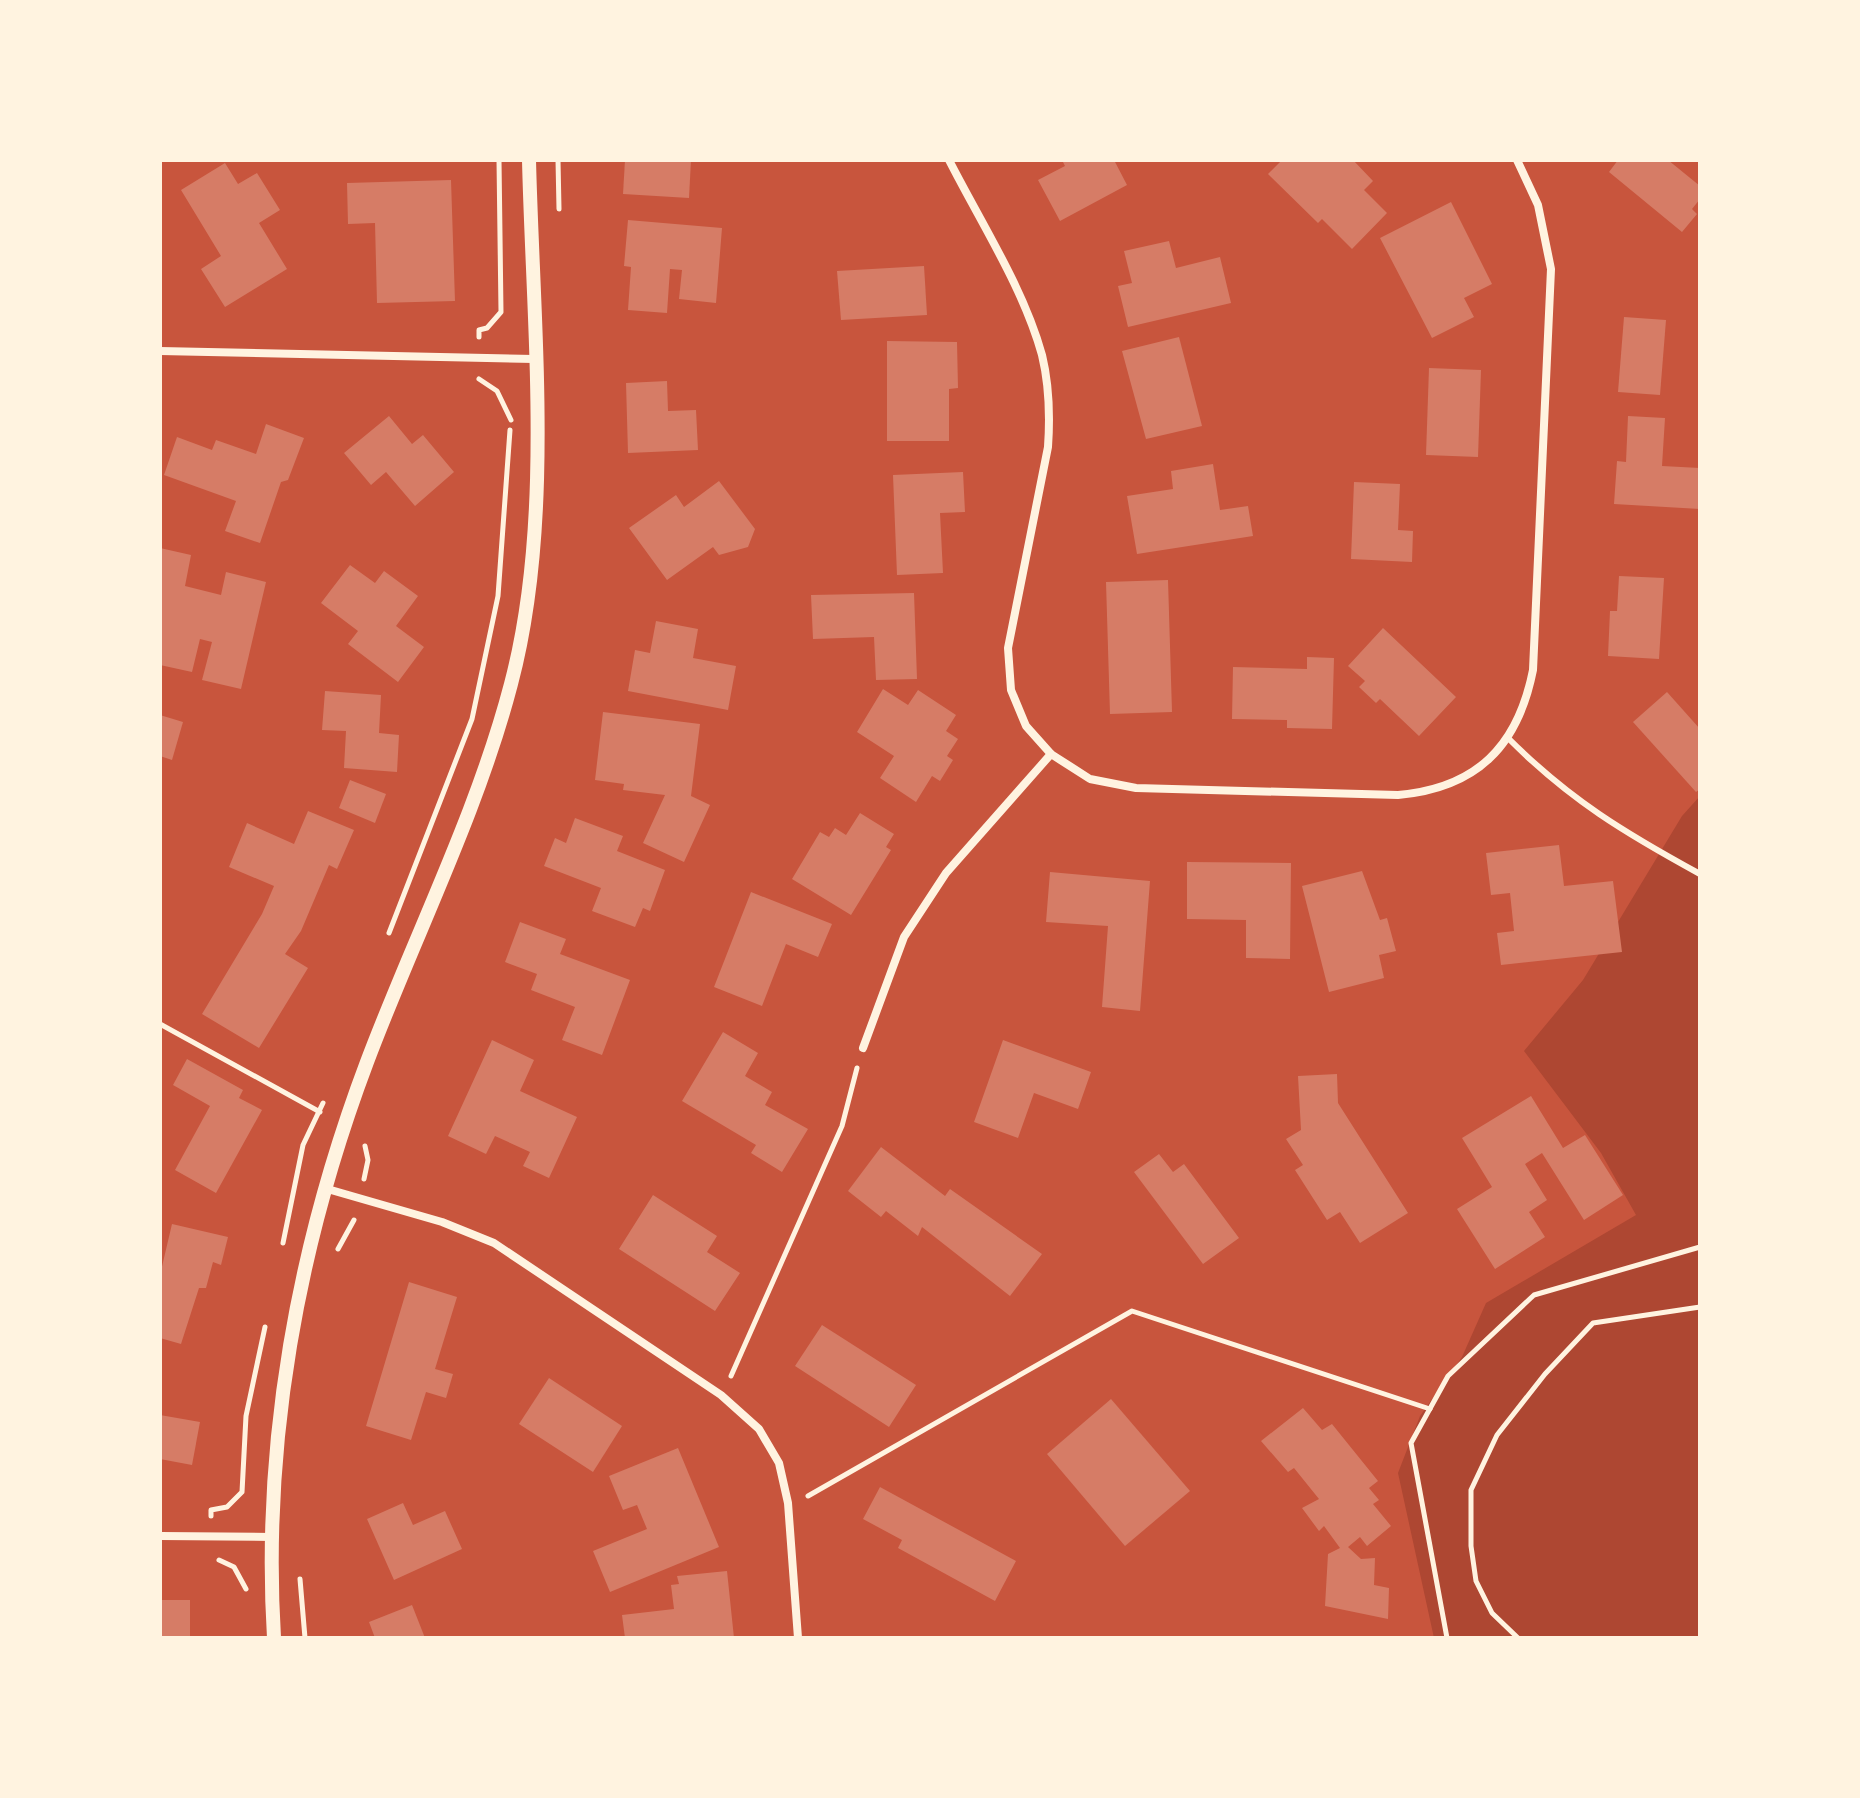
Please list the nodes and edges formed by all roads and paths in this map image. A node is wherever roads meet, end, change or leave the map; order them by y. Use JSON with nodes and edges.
{"nodes":[{"id":1,"x":499,"y":160,"type":"edge"},
{"id":2,"x":529,"y":160,"type":"edge"},
{"id":3,"x":949,"y":160,"type":"edge"},
{"id":4,"x":1517,"y":160,"type":"edge"},
{"id":5,"x":479,"y":330,"type":"dead end"},
{"id":6,"x":160,"y":351,"type":"edge"},
{"id":7,"x":534,"y":359,"type":"junction"},
{"id":8,"x":480,"y":381,"type":"dead end"},
{"id":9,"x":1509,"y":739,"type":"junction"},
{"id":10,"x":1051,"y":754,"type":"junction"},
{"id":11,"x":1700,"y":874,"type":"edge"},
{"id":12,"x":387,"y":939,"type":"dead end"},
{"id":13,"x":160,"y":1024,"type":"edge"},
{"id":14,"x":863,"y":1048,"type":"joint"},
{"id":15,"x":325,"y":1100,"type":"dead end"},
{"id":16,"x":319,"y":1112,"type":"junction"},
{"id":17,"x":345,"y":1126,"type":"junction"},
{"id":18,"x":368,"y":1160,"type":"dead end"},
{"id":19,"x":324,"y":1188,"type":"junction"},
{"id":20,"x":359,"y":1198,"type":"junction"},
{"id":21,"x":1700,"y":1247,"type":"edge"},
{"id":22,"x":281,"y":1250,"type":"dead end"},
{"id":23,"x":335,"y":1261,"type":"dead end"},
{"id":24,"x":1700,"y":1307,"type":"edge"},
{"id":25,"x":265,"y":1325,"type":"dead end"},
{"id":26,"x":721,"y":1395,"type":"junction"},
{"id":27,"x":1430,"y":1409,"type":"junction"},
{"id":28,"x":788,"y":1503,"type":"junction"},
{"id":29,"x":211,"y":1510,"type":"dead end"},
{"id":30,"x":160,"y":1536,"type":"edge"},
{"id":31,"x":272,"y":1537,"type":"junction"},
{"id":32,"x":210,"y":1556,"type":"dead end"},
{"id":33,"x":299,"y":1567,"type":"dead end"},
{"id":34,"x":247,"y":1590,"type":"dead end"},
{"id":35,"x":274,"y":1638,"type":"edge"},
{"id":36,"x":305,"y":1638,"type":"edge"},
{"id":37,"x":798,"y":1638,"type":"edge"},
{"id":38,"x":1447,"y":1638,"type":"edge"},
{"id":39,"x":1518,"y":1638,"type":"edge"}],
"edges":[{"from":1,"to":5,"type":"path"},
{"from":2,"to":7,"type":"street"},
{"from":3,"to":10,"type":"street"},
{"from":4,"to":9,"type":"street"},
{"from":6,"to":7,"type":"street"},
{"from":7,"to":17,"type":"street"},
{"from":8,"to":12,"type":"path"},
{"from":9,"to":10,"type":"street"},
{"from":9,"to":11,"type":"lane"},
{"from":10,"to":14,"type":"street"},
{"from":13,"to":16,"type":"path"},
{"from":14,"to":26,"type":"path"},
{"from":15,"to":16,"type":"path"},
{"from":16,"to":17,"type":"path"},
{"from":16,"to":22,"type":"path"},
{"from":17,"to":19,"type":"street"},
{"from":18,"to":20,"type":"path"},
{"from":19,"to":20,"type":"street"},
{"from":19,"to":31,"type":"street"},
{"from":20,"to":23,"type":"path"},
{"from":20,"to":26,"type":"street"},
{"from":21,"to":27,"type":"path"},
{"from":24,"to":39,"type":"path"},
{"from":25,"to":29,"type":"path"},
{"from":26,"to":28,"type":"street"},
{"from":27,"to":28,"type":"path"},
{"from":27,"to":38,"type":"path"},
{"from":28,"to":37,"type":"street"},
{"from":30,"to":31,"type":"street"},
{"from":31,"to":35,"type":"street"},
{"from":32,"to":34,"type":"path"},
{"from":33,"to":36,"type":"path"}]}
